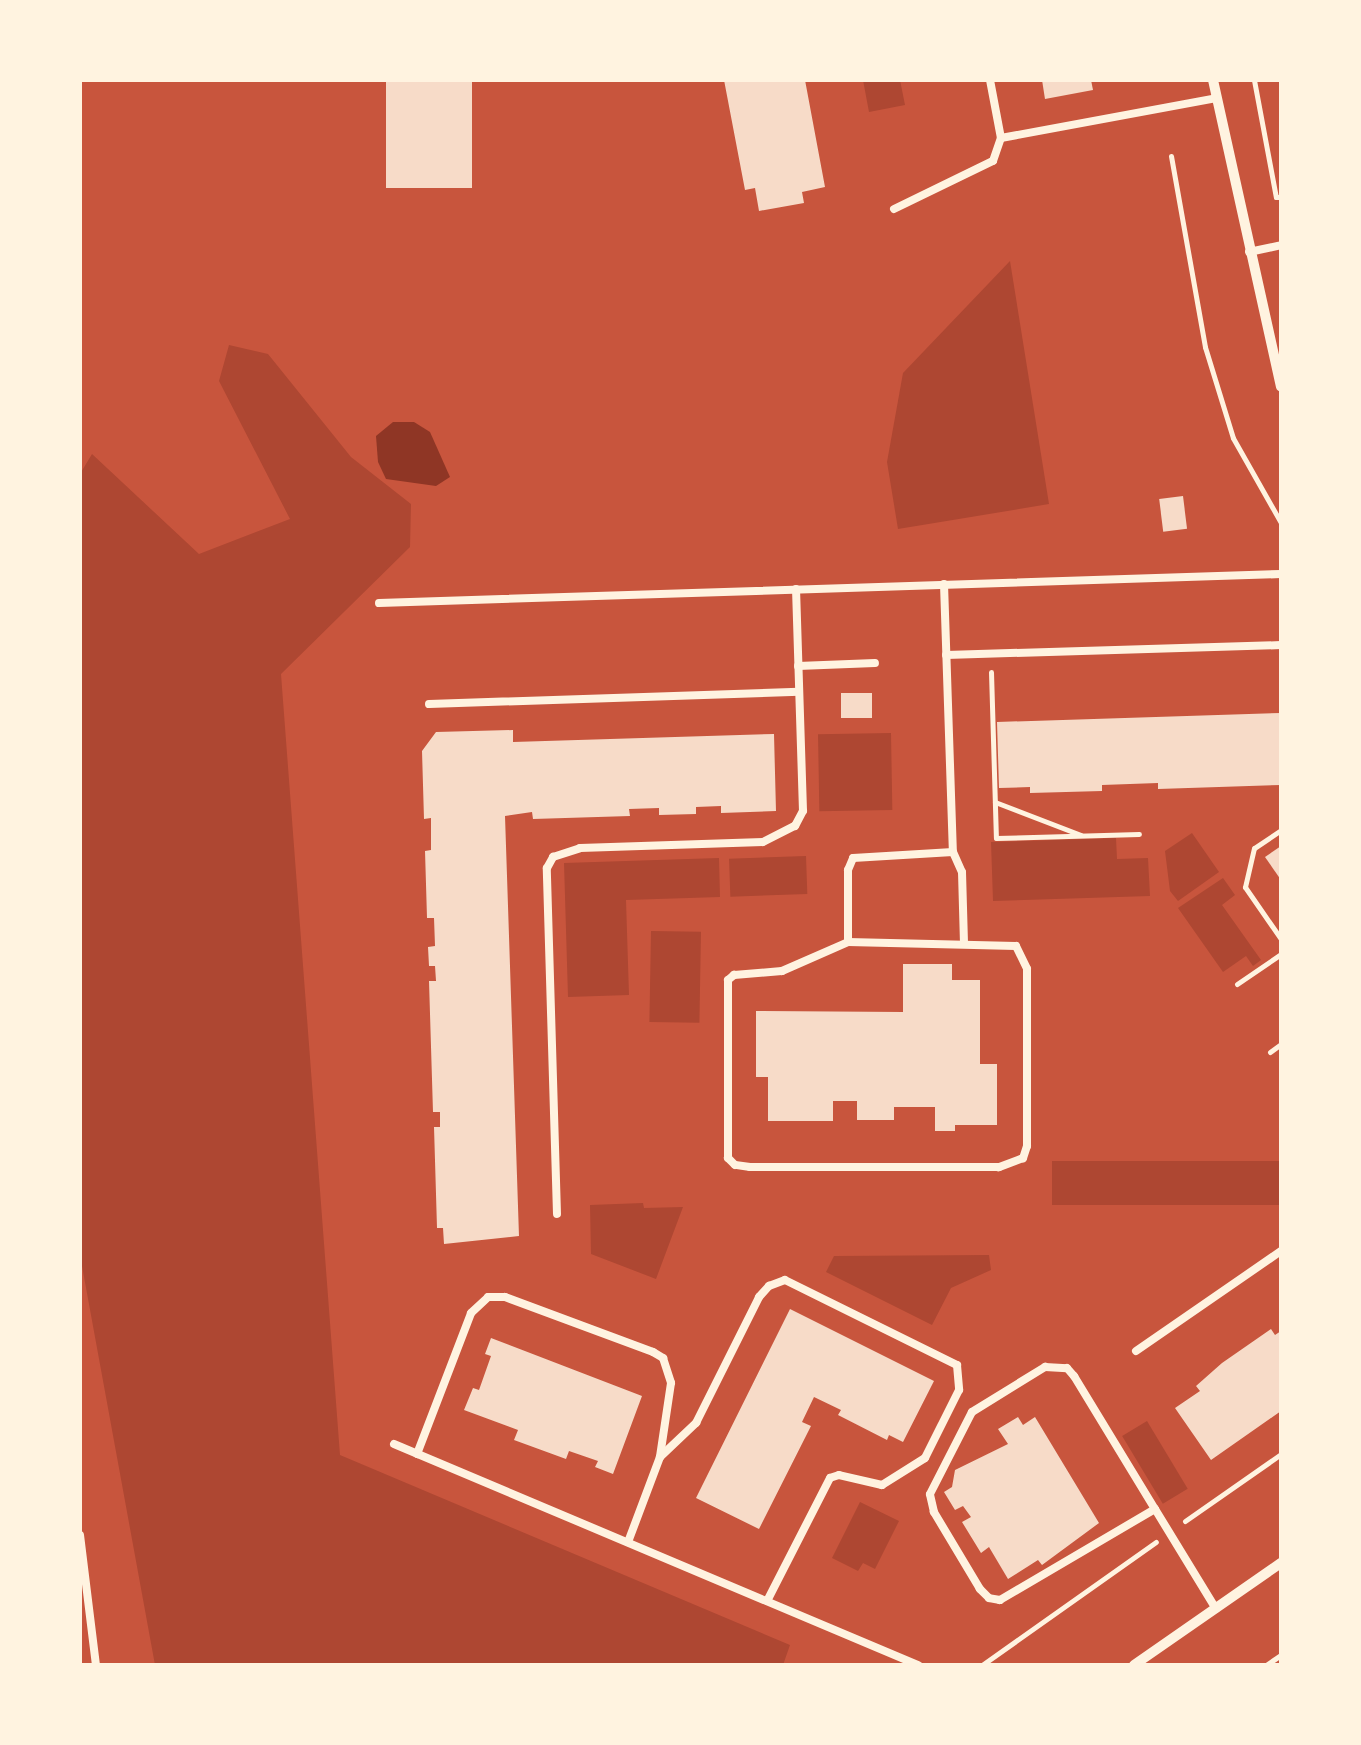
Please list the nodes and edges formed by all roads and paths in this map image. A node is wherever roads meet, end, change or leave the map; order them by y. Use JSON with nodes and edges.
{"nodes":[{"id":1,"x":990,"y":80,"type":"edge"},
{"id":2,"x":1213,"y":80,"type":"edge"},
{"id":3,"x":1254,"y":80,"type":"edge"},
{"id":4,"x":1216,"y":98,"type":"junction"},
{"id":5,"x":1001,"y":138,"type":"junction"},
{"id":6,"x":1171,"y":156,"type":"dead end"},
{"id":7,"x":1281,"y":197,"type":"edge"},
{"id":8,"x":894,"y":209,"type":"dead end"},
{"id":9,"x":1281,"y":245,"type":"edge"},
{"id":10,"x":1249,"y":252,"type":"junction"},
{"id":11,"x":1281,"y":387,"type":"edge"},
{"id":12,"x":1281,"y":522,"type":"edge"},
{"id":13,"x":1281,"y":574,"type":"edge"},
{"id":14,"x":944,"y":584,"type":"junction"},
{"id":15,"x":796,"y":590,"type":"junction"},
{"id":16,"x":379,"y":603,"type":"dead end"},
{"id":17,"x":1281,"y":644,"type":"edge"},
{"id":18,"x":990,"y":654,"type":"junction"},
{"id":19,"x":946,"y":655,"type":"junction"},
{"id":20,"x":875,"y":663,"type":"dead end"},
{"id":21,"x":798,"y":666,"type":"junction"},
{"id":22,"x":800,"y":692,"type":"junction"},
{"id":23,"x":430,"y":704,"type":"dead end"},
{"id":24,"x":995,"y":802,"type":"junction"},
{"id":25,"x":1281,"y":830,"type":"edge"},
{"id":26,"x":1139,"y":834,"type":"dead end"},
{"id":27,"x":1083,"y":836,"type":"junction"},
{"id":28,"x":953,"y":852,"type":"junction"},
{"id":29,"x":1281,"y":939,"type":"edge"},
{"id":30,"x":848,"y":942,"type":"junction"},
{"id":31,"x":964,"y":943,"type":"junction"},
{"id":32,"x":1281,"y":954,"type":"edge"},
{"id":33,"x":1237,"y":984,"type":"dead end"},
{"id":34,"x":1281,"y":1044,"type":"edge"},
{"id":35,"x":1270,"y":1052,"type":"dead end"},
{"id":36,"x":557,"y":1214,"type":"dead end"},
{"id":37,"x":1281,"y":1250,"type":"edge"},
{"id":38,"x":1136,"y":1351,"type":"dead end"},
{"id":39,"x":394,"y":1444,"type":"dead end"},
{"id":40,"x":418,"y":1454,"type":"junction"},
{"id":41,"x":1281,"y":1454,"type":"edge"},
{"id":42,"x":660,"y":1458,"type":"junction"},
{"id":43,"x":1155,"y":1509,"type":"junction"},
{"id":44,"x":1169,"y":1533,"type":"junction"},
{"id":45,"x":80,"y":1536,"type":"edge"},
{"id":46,"x":628,"y":1542,"type":"junction"},
{"id":47,"x":1281,"y":1563,"type":"edge"},
{"id":48,"x":767,"y":1602,"type":"junction"},
{"id":49,"x":1216,"y":1609,"type":"junction"},
{"id":50,"x":1281,"y":1655,"type":"edge"},
{"id":51,"x":96,"y":1665,"type":"edge"},
{"id":52,"x":918,"y":1665,"type":"edge"},
{"id":53,"x":982,"y":1665,"type":"edge"},
{"id":54,"x":1134,"y":1665,"type":"edge"},
{"id":55,"x":1266,"y":1665,"type":"edge"}],
"edges":[{"from":1,"to":5,"type":"lane"},
{"from":2,"to":4,"type":"street"},
{"from":3,"to":7,"type":"path"},
{"from":4,"to":5,"type":"lane"},
{"from":4,"to":10,"type":"street"},
{"from":5,"to":8,"type":"lane"},
{"from":6,"to":12,"type":"path"},
{"from":9,"to":10,"type":"lane"},
{"from":10,"to":11,"type":"street"},
{"from":13,"to":14,"type":"lane"},
{"from":14,"to":15,"type":"lane"},
{"from":14,"to":19,"type":"lane"},
{"from":15,"to":16,"type":"lane"},
{"from":15,"to":21,"type":"lane"},
{"from":17,"to":18,"type":"lane"},
{"from":18,"to":19,"type":"lane"},
{"from":18,"to":24,"type":"path"},
{"from":19,"to":28,"type":"lane"},
{"from":20,"to":21,"type":"lane"},
{"from":21,"to":22,"type":"lane"},
{"from":22,"to":23,"type":"lane"},
{"from":22,"to":36,"type":"lane"},
{"from":24,"to":27,"type":"path"},
{"from":24,"to":27,"type":"path"},
{"from":25,"to":29,"type":"path"},
{"from":26,"to":27,"type":"path"},
{"from":28,"to":30,"type":"lane"},
{"from":28,"to":31,"type":"lane"},
{"from":30,"to":31,"type":"lane"},
{"from":30,"to":31,"type":"lane"},
{"from":32,"to":33,"type":"path"},
{"from":34,"to":35,"type":"path"},
{"from":37,"to":38,"type":"lane"},
{"from":39,"to":40,"type":"lane"},
{"from":40,"to":42,"type":"lane"},
{"from":40,"to":46,"type":"lane"},
{"from":41,"to":44,"type":"path"},
{"from":42,"to":46,"type":"lane"},
{"from":42,"to":48,"type":"lane"},
{"from":43,"to":43,"type":"lane"},
{"from":43,"to":44,"type":"lane"},
{"from":44,"to":49,"type":"lane"},
{"from":44,"to":53,"type":"path"},
{"from":45,"to":51,"type":"lane"},
{"from":46,"to":48,"type":"lane"},
{"from":47,"to":49,"type":"street"},
{"from":48,"to":52,"type":"lane"},
{"from":49,"to":54,"type":"street"},
{"from":50,"to":55,"type":"path"}]}
